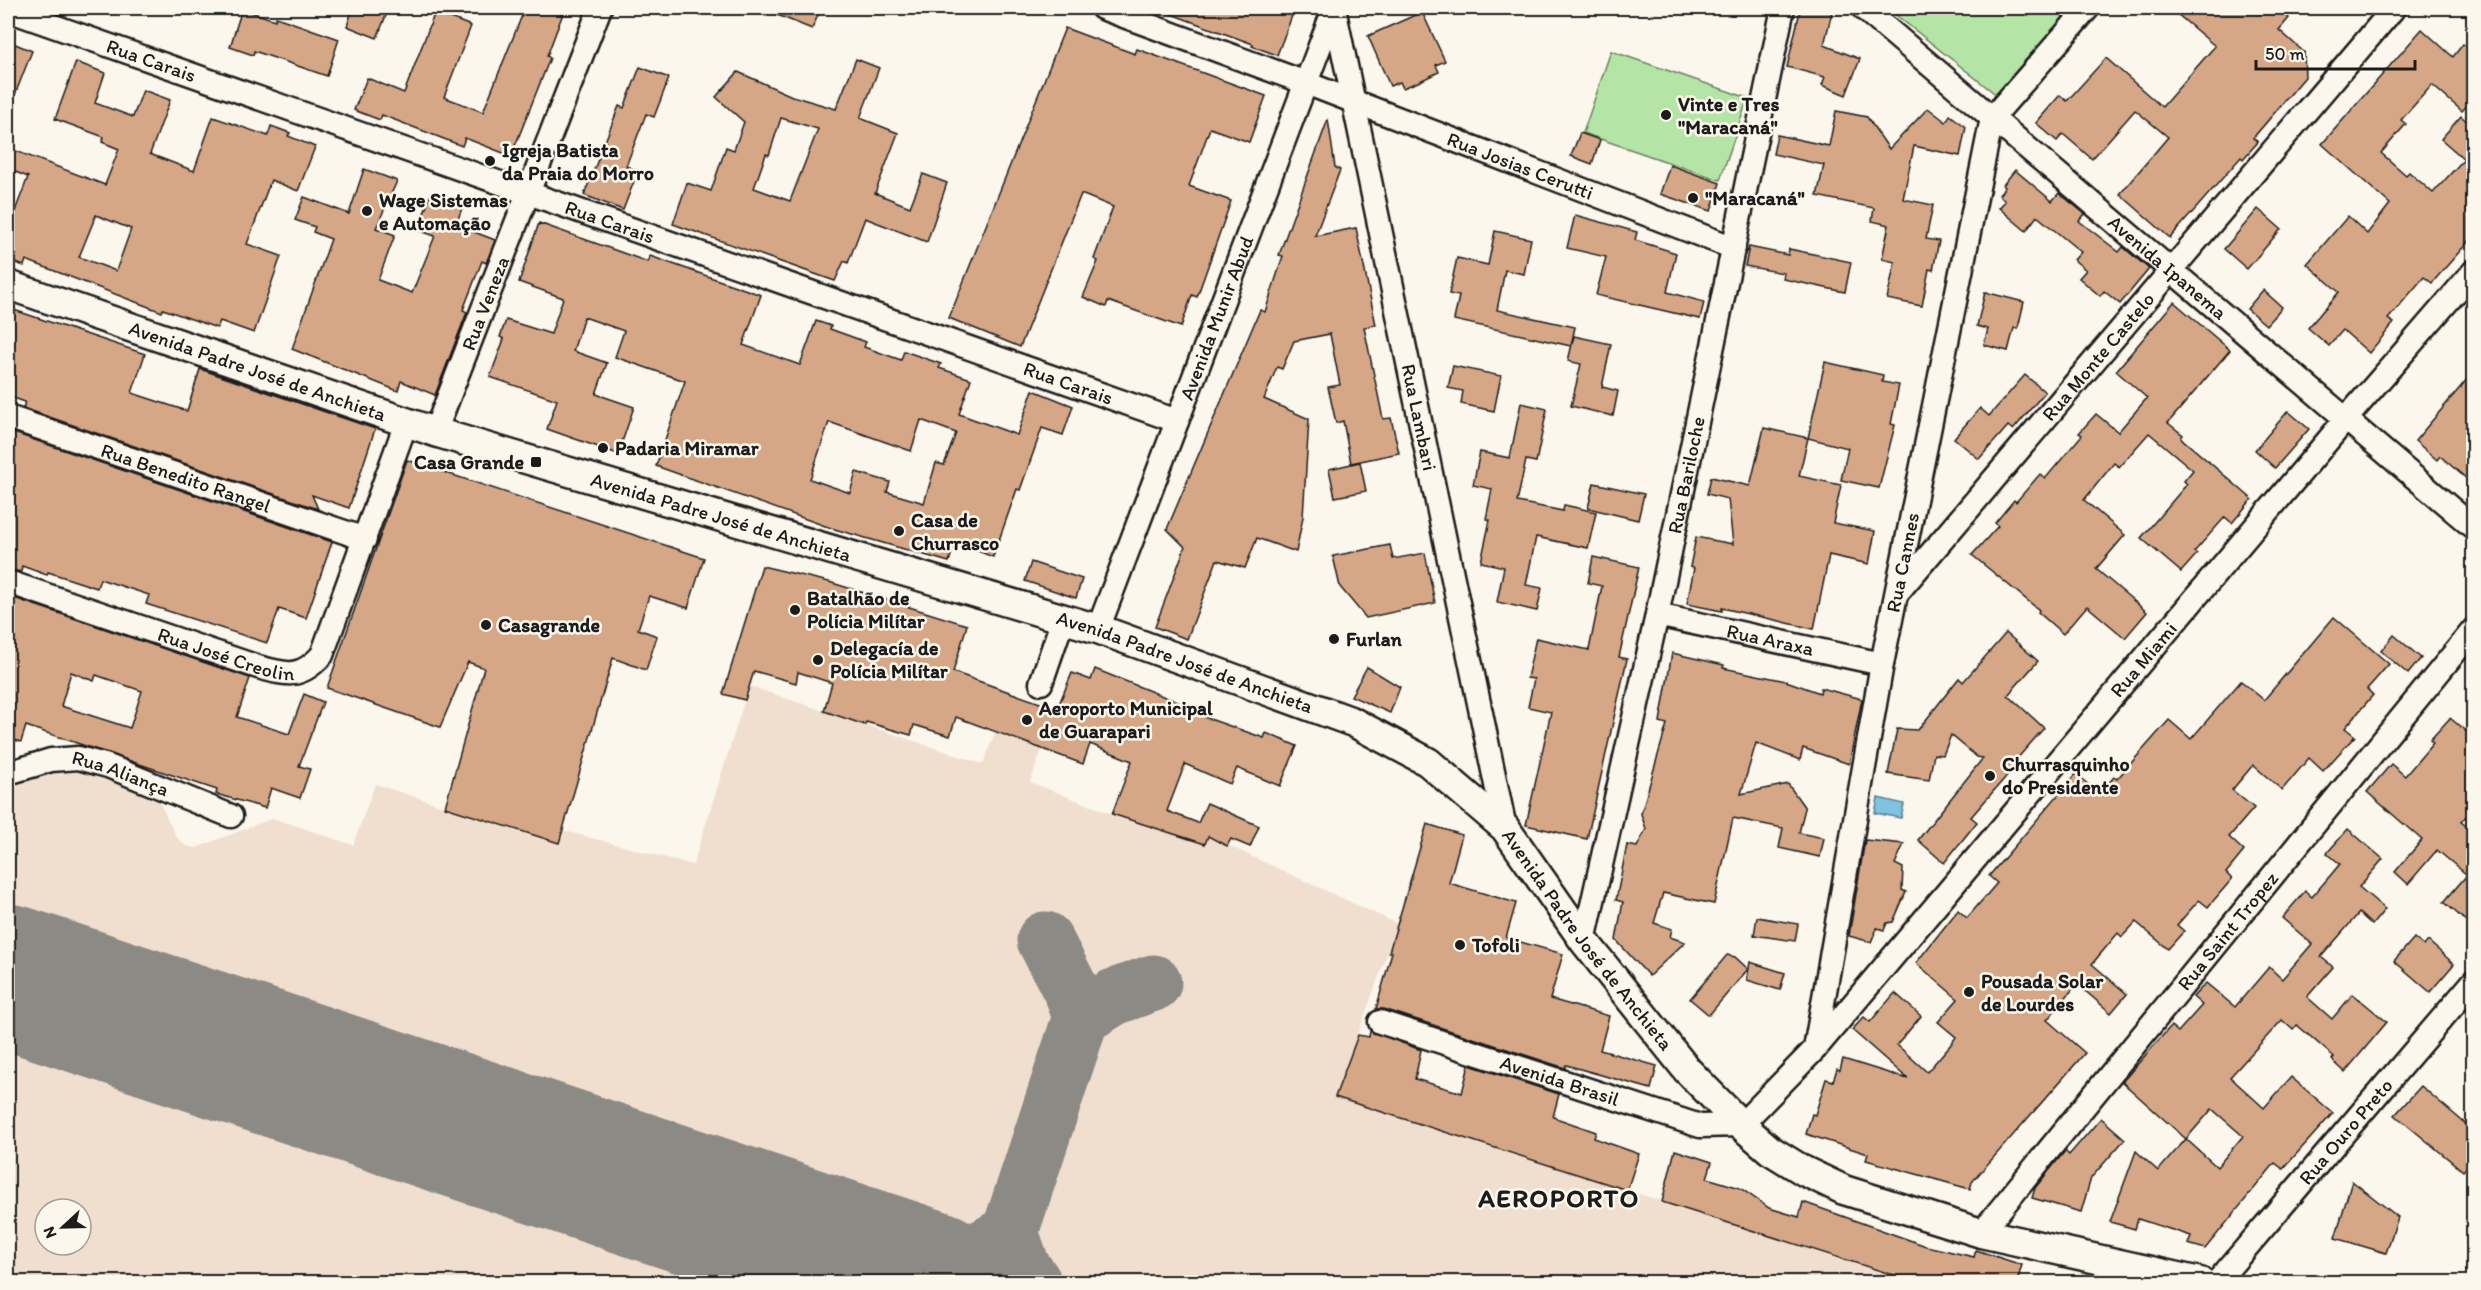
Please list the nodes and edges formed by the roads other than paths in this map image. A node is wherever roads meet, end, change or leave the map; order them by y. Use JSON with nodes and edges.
{"nodes":[{"id":1,"x":600,"y":8,"type":"edge"},
{"id":2,"x":1102,"y":8,"type":"edge"},
{"id":3,"x":1335,"y":8,"type":"edge"},
{"id":4,"x":1783,"y":8,"type":"edge"},
{"id":5,"x":1863,"y":8,"type":"edge"},
{"id":6,"x":2088,"y":8,"type":"edge"},
{"id":7,"x":2394,"y":8,"type":"edge"},
{"id":8,"x":8,"y":10,"type":"edge"},
{"id":9,"x":1306,"y":83,"type":"junction"},
{"id":10,"x":1354,"y":101,"type":"junction"},
{"id":11,"x":1992,"y":118,"type":"junction"},
{"id":12,"x":529,"y":192,"type":"junction"},
{"id":13,"x":1734,"y":248,"type":"junction"},
{"id":14,"x":2171,"y":270,"type":"junction"},
{"id":15,"x":2474,"y":271,"type":"edge"},
{"id":16,"x":8,"y":285,"type":"edge"},
{"id":17,"x":8,"y":417,"type":"edge"},
{"id":18,"x":2346,"y":419,"type":"junction"},
{"id":19,"x":1177,"y":421,"type":"junction"},
{"id":20,"x":406,"y":423,"type":"junction"},
{"id":21,"x":435,"y":432,"type":"junction"},
{"id":22,"x":2474,"y":528,"type":"edge"},
{"id":23,"x":364,"y":539,"type":"junction"},
{"id":24,"x":8,"y":582,"type":"edge"},
{"id":25,"x":1896,"y":594,"type":"junction"},
{"id":26,"x":1657,"y":615,"type":"junction"},
{"id":27,"x":1063,"y":619,"type":"junction"},
{"id":28,"x":1098,"y":629,"type":"junction"},
{"id":29,"x":2474,"y":629,"type":"edge"},
{"id":30,"x":1881,"y":664,"type":"junction"},
{"id":31,"x":1041,"y":683,"type":"dead end"},
{"id":32,"x":8,"y":773,"type":"edge"},
{"id":33,"x":231,"y":816,"type":"dead end"},
{"id":34,"x":1505,"y":828,"type":"junction"},
{"id":35,"x":1584,"y":941,"type":"junction"},
{"id":36,"x":2474,"y":981,"type":"edge"},
{"id":37,"x":1380,"y":1022,"type":"dead end"},
{"id":38,"x":1815,"y":1049,"type":"junction"},
{"id":39,"x":1741,"y":1125,"type":"junction"},
{"id":40,"x":1981,"y":1233,"type":"junction"},
{"id":41,"x":2200,"y":1282,"type":"edge"},
{"id":42,"x":2217,"y":1282,"type":"edge"}],
"edges":[{"from":1,"to":12,"type":"street","name":"Rua Veneza"},
{"from":2,"to":9,"type":"street","name":"Rua Josias Cerutti"},
{"from":3,"to":9,"type":"street","name":"Avenida Munir Abud"},
{"from":3,"to":10,"type":"street","name":"Rua Lambari"},
{"from":4,"to":13,"type":"street","name":"Rua Bariloche"},
{"from":5,"to":11,"type":"street","name":"Avenida Ipanema"},
{"from":6,"to":11,"type":"street","name":"Rua Cannes"},
{"from":7,"to":14,"type":"street","name":"Rua Monte Castelo"},
{"from":8,"to":12,"type":"street","name":"Rua Carais"},
{"from":9,"to":10,"type":"street","name":"Rua Josias Cerutti"},
{"from":9,"to":19,"type":"street","name":"Avenida Munir Abud"},
{"from":10,"to":13,"type":"street","name":"Rua Josias Cerutti"},
{"from":10,"to":34,"type":"street","name":"Rua Lambari"},
{"from":11,"to":14,"type":"street","name":"Avenida Ipanema"},
{"from":11,"to":25,"type":"street","name":"Rua Cannes"},
{"from":12,"to":19,"type":"street","name":"Rua Carais"},
{"from":12,"to":21,"type":"street","name":"Rua Veneza"},
{"from":13,"to":26,"type":"street","name":"Rua Bariloche"},
{"from":14,"to":18,"type":"street","name":"Avenida Ipanema"},
{"from":14,"to":25,"type":"street","name":"Rua Monte Castelo"},
{"from":15,"to":18,"type":"street","name":"Rua Miami"},
{"from":16,"to":20,"type":"main road","name":"Avenida Padre José de Anchieta"},
{"from":17,"to":23,"type":"street","name":"Rua Benedito Rangel"},
{"from":18,"to":22,"type":"street","name":"Avenida Ipanema"},
{"from":18,"to":38,"type":"street","name":"Rua Miami"},
{"from":19,"to":28,"type":"street","name":"Avenida Munir Abud"},
{"from":20,"to":21,"type":"main road","name":"Avenida Padre José de Anchieta"},
{"from":20,"to":23,"type":"street","name":"Rua José Creolin"},
{"from":21,"to":27,"type":"main road","name":"Avenida Padre José de Anchieta"},
{"from":23,"to":24,"type":"street","name":"Rua José Creolin"},
{"from":25,"to":30,"type":"street","name":"Rua Cannes"},
{"from":26,"to":30,"type":"street","name":"Rua Araxa"},
{"from":26,"to":35,"type":"street","name":"Rua Bariloche"},
{"from":27,"to":28,"type":"main road","name":"Avenida Padre José de Anchieta"},
{"from":27,"to":31,"type":"street"},
{"from":28,"to":34,"type":"main road","name":"Avenida Padre José de Anchieta"},
{"from":29,"to":40,"type":"street","name":"Rua Saint Tropez"},
{"from":30,"to":38,"type":"street","name":"Rua Cannes"},
{"from":32,"to":33,"type":"street","name":"Rua Aliança"},
{"from":34,"to":35,"type":"main road","name":"Avenida Padre José de Anchieta"},
{"from":35,"to":39,"type":"main road","name":"Avenida Padre José de Anchieta"},
{"from":36,"to":42,"type":"street","name":"Rua Ouro Preto"},
{"from":37,"to":39,"type":"street","name":"Avenida Brasil"},
{"from":38,"to":39,"type":"street"},
{"from":39,"to":40,"type":"main road","name":"Avenida Padre José de Anchieta"},
{"from":40,"to":41,"type":"main road","name":"Avenida Padre José de Anchieta"}]}
